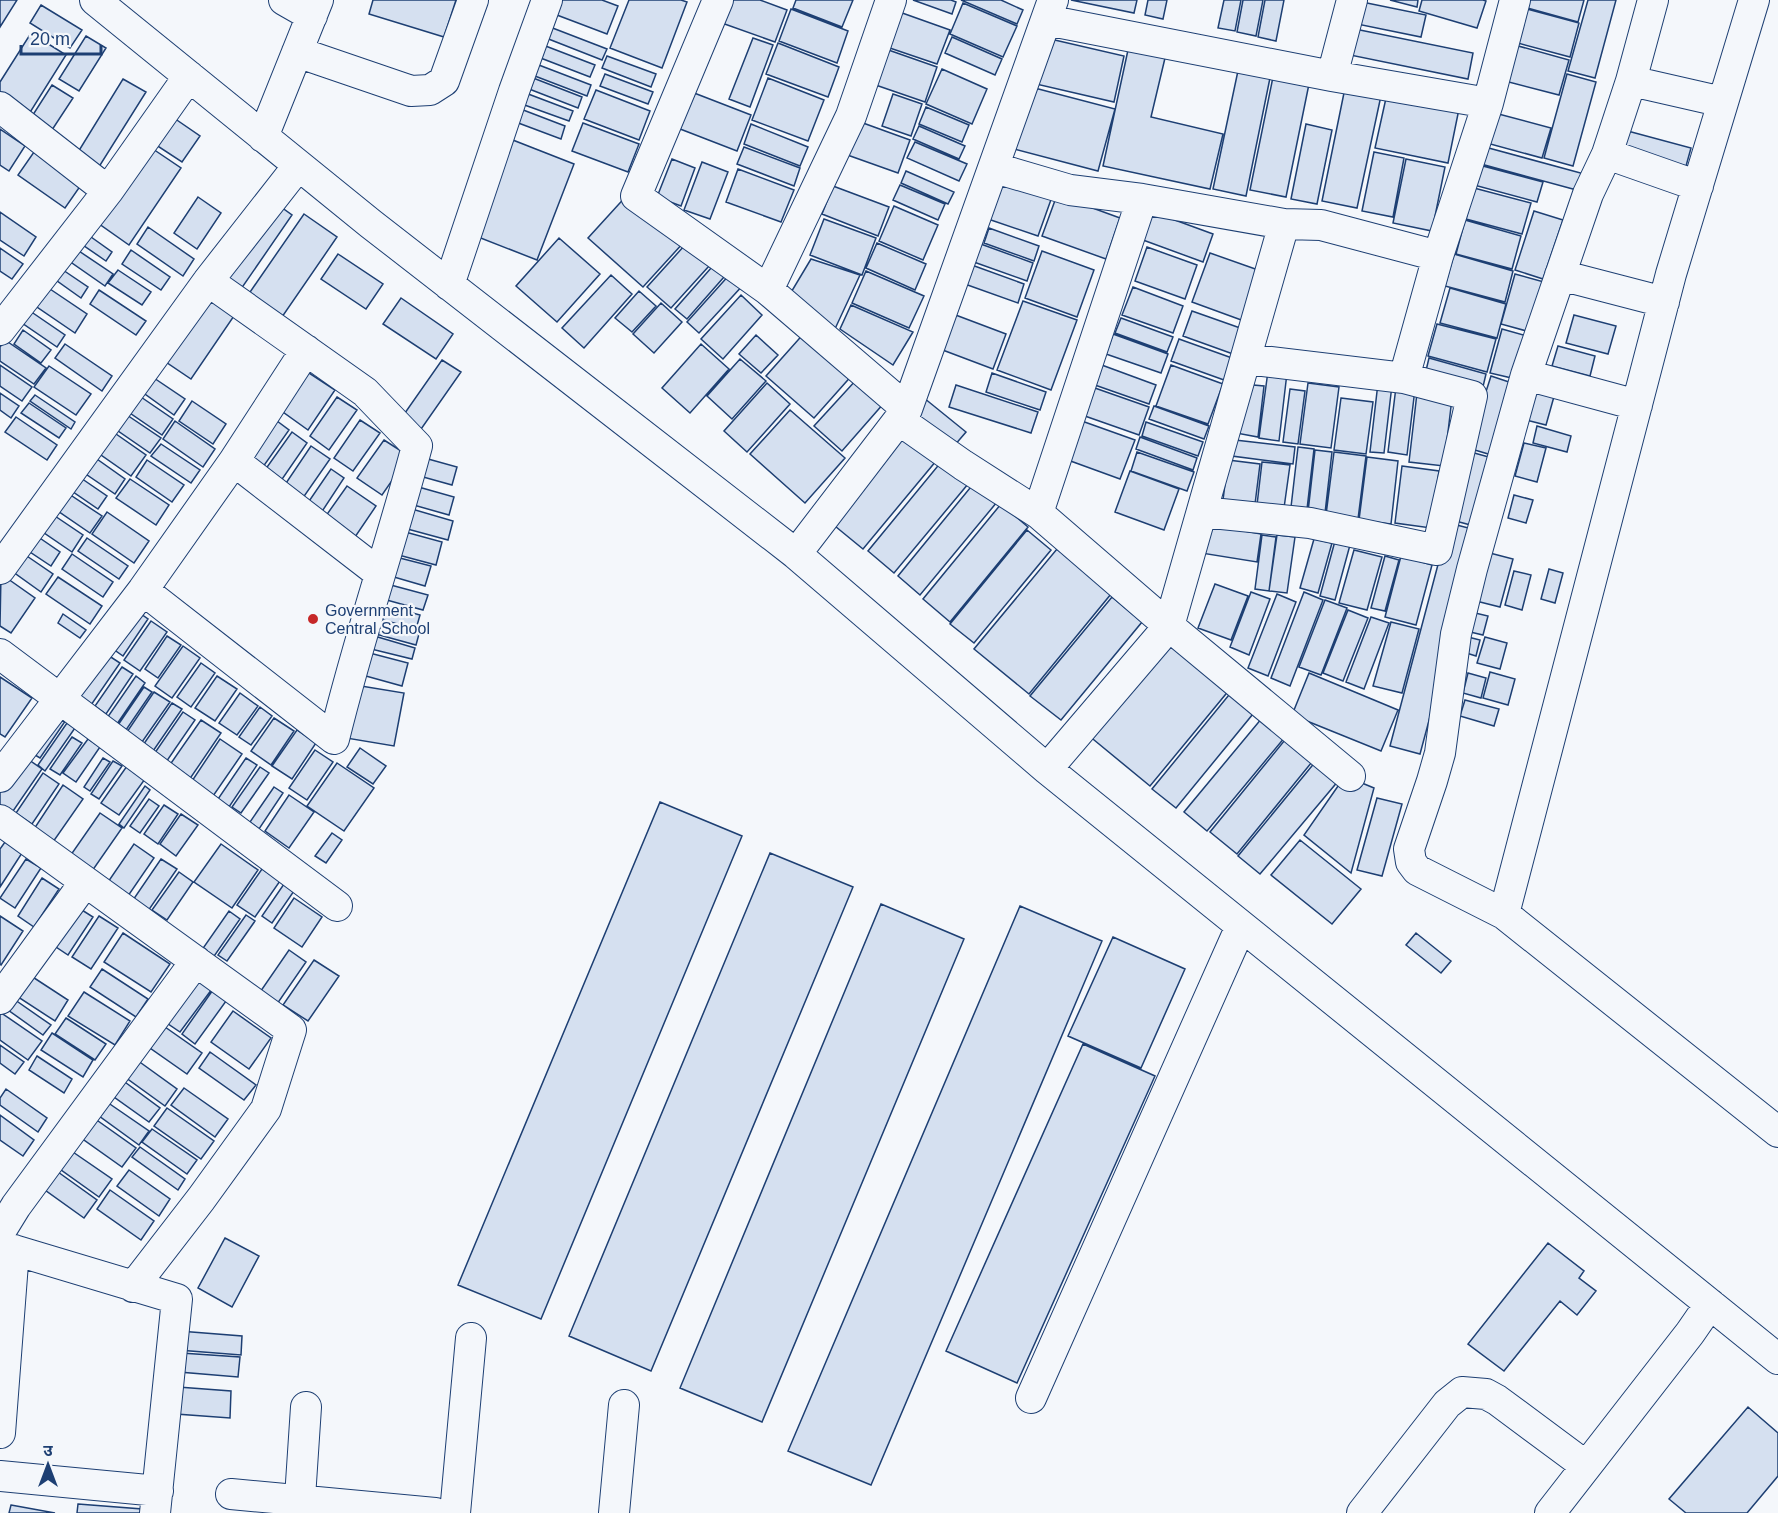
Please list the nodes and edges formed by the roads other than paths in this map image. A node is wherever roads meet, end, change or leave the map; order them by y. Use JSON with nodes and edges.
{"nodes":[{"id":1,"x":94,"y":0,"type":"edge"},
{"id":2,"x":284,"y":0,"type":"edge"},
{"id":3,"x":472,"y":0,"type":"edge"},
{"id":4,"x":547,"y":0,"type":"edge"},
{"id":5,"x":718,"y":0,"type":"edge"},
{"id":6,"x":891,"y":0,"type":"edge"},
{"id":7,"x":1352,"y":0,"type":"edge"},
{"id":8,"x":1515,"y":0,"type":"edge"},
{"id":9,"x":1653,"y":0,"type":"edge"},
{"id":10,"x":1754,"y":0,"type":"edge"},
{"id":11,"x":315,"y":8,"type":"edge"},
{"id":12,"x":1049,"y":10,"type":"edge"},
{"id":13,"x":297,"y":52,"type":"junction"},
{"id":14,"x":189,"y":76,"type":"junction"},
{"id":15,"x":1332,"y":76,"type":"junction"},
{"id":16,"x":1631,"y":81,"type":"junction"},
{"id":17,"x":1723,"y":102,"type":"junction"},
{"id":18,"x":1488,"y":103,"type":"junction"},
{"id":19,"x":0,"y":107,"type":"edge"},
{"id":20,"x":263,"y":137,"type":"junction"},
{"id":21,"x":1607,"y":154,"type":"junction"},
{"id":22,"x":298,"y":166,"type":"junction"},
{"id":23,"x":995,"y":168,"type":"junction"},
{"id":24,"x":1698,"y":186,"type":"junction"},
{"id":25,"x":108,"y":191,"type":"junction"},
{"id":26,"x":1142,"y":199,"type":"junction"},
{"id":27,"x":1284,"y":224,"type":"junction"},
{"id":28,"x":1438,"y":256,"type":"junction"},
{"id":29,"x":1560,"y":275,"type":"junction"},
{"id":30,"x":208,"y":281,"type":"junction"},
{"id":31,"x":449,"y":285,"type":"junction"},
{"id":32,"x":768,"y":290,"type":"junction"},
{"id":33,"x":1664,"y":302,"type":"junction"},
{"id":34,"x":0,"y":330,"type":"edge"},
{"id":35,"x":306,"y":351,"type":"junction"},
{"id":36,"x":1246,"y":359,"type":"junction"},
{"id":37,"x":1526,"y":375,"type":"junction"},
{"id":38,"x":1404,"y":378,"type":"junction"},
{"id":39,"x":1637,"y":405,"type":"junction"},
{"id":40,"x":903,"y":415,"type":"junction"},
{"id":41,"x":234,"y":461,"type":"junction"},
{"id":42,"x":1202,"y":512,"type":"junction"},
{"id":43,"x":1038,"y":513,"type":"junction"},
{"id":44,"x":796,"y":554,"type":"junction"},
{"id":45,"x":0,"y":569,"type":"edge"},
{"id":46,"x":379,"y":573,"type":"junction"},
{"id":47,"x":143,"y":590,"type":"junction"},
{"id":48,"x":1169,"y":626,"type":"junction"},
{"id":49,"x":0,"y":654,"type":"edge"},
{"id":50,"x":59,"y":698,"type":"junction"},
{"id":51,"x":1047,"y":769,"type":"junction"},
{"id":52,"x":1350,"y":776,"type":"dead end"},
{"id":53,"x":0,"y":777,"type":"edge"},
{"id":54,"x":0,"y":820,"type":"edge"},
{"id":55,"x":85,"y":882,"type":"junction"},
{"id":56,"x":337,"y":906,"type":"dead end"},
{"id":57,"x":1504,"y":914,"type":"junction"},
{"id":58,"x":1242,"y":926,"type":"junction"},
{"id":59,"x":196,"y":961,"type":"junction"},
{"id":60,"x":2,"y":992,"type":"edge"},
{"id":61,"x":1778,"y":1132,"type":"edge"},
{"id":62,"x":5,"y":1244,"type":"edge"},
{"id":63,"x":133,"y":1287,"type":"junction"},
{"id":64,"x":1710,"y":1304,"type":"junction"},
{"id":65,"x":471,"y":1338,"type":"dead end"},
{"id":66,"x":1778,"y":1359,"type":"edge"},
{"id":67,"x":1031,"y":1398,"type":"dead end"},
{"id":68,"x":624,"y":1405,"type":"dead end"},
{"id":69,"x":306,"y":1407,"type":"dead end"},
{"id":70,"x":0,"y":1433,"type":"edge"},
{"id":71,"x":1586,"y":1466,"type":"junction"},
{"id":72,"x":0,"y":1476,"type":"edge"},
{"id":73,"x":231,"y":1494,"type":"dead end"},
{"id":74,"x":157,"y":1502,"type":"edge"},
{"id":75,"x":299,"y":1507,"type":"edge"},
{"id":76,"x":435,"y":1513,"type":"edge"},
{"id":77,"x":456,"y":1513,"type":"edge"},
{"id":78,"x":614,"y":1513,"type":"edge"},
{"id":79,"x":1362,"y":1513,"type":"edge"},
{"id":80,"x":1550,"y":1513,"type":"edge"}],
"edges":[{"from":1,"to":14,"type":"street"},
{"from":2,"to":11,"type":"street"},
{"from":3,"to":13,"type":"street"},
{"from":4,"to":31,"type":"street"},
{"from":5,"to":32,"type":"street"},
{"from":6,"to":32,"type":"street"},
{"from":7,"to":15,"type":"street"},
{"from":8,"to":18,"type":"street"},
{"from":9,"to":16,"type":"street"},
{"from":10,"to":17,"type":"street"},
{"from":11,"to":13,"type":"street"},
{"from":12,"to":15,"type":"street"},
{"from":12,"to":23,"type":"street"},
{"from":13,"to":20,"type":"street"},
{"from":14,"to":20,"type":"street"},
{"from":14,"to":25,"type":"street"},
{"from":15,"to":18,"type":"street"},
{"from":16,"to":17,"type":"street"},
{"from":16,"to":21,"type":"street"},
{"from":17,"to":24,"type":"street"},
{"from":18,"to":28,"type":"street"},
{"from":19,"to":25,"type":"street"},
{"from":20,"to":22,"type":"street"},
{"from":21,"to":24,"type":"street"},
{"from":21,"to":29,"type":"street"},
{"from":22,"to":30,"type":"street"},
{"from":22,"to":31,"type":"street"},
{"from":23,"to":26,"type":"street"},
{"from":23,"to":40,"type":"street"},
{"from":24,"to":33,"type":"street"},
{"from":25,"to":34,"type":"street"},
{"from":26,"to":27,"type":"street"},
{"from":26,"to":43,"type":"street"},
{"from":27,"to":28,"type":"street"},
{"from":27,"to":36,"type":"street"},
{"from":28,"to":38,"type":"street"},
{"from":29,"to":33,"type":"street"},
{"from":29,"to":37,"type":"street"},
{"from":30,"to":35,"type":"street"},
{"from":30,"to":45,"type":"street"},
{"from":31,"to":44,"type":"street"},
{"from":32,"to":40,"type":"street"},
{"from":33,"to":39,"type":"street"},
{"from":35,"to":41,"type":"street"},
{"from":35,"to":46,"type":"street"},
{"from":36,"to":38,"type":"street"},
{"from":36,"to":42,"type":"street"},
{"from":37,"to":39,"type":"street"},
{"from":37,"to":57,"type":"street"},
{"from":38,"to":42,"type":"street"},
{"from":39,"to":57,"type":"street"},
{"from":40,"to":43,"type":"street"},
{"from":40,"to":44,"type":"street"},
{"from":41,"to":46,"type":"street"},
{"from":41,"to":47,"type":"street"},
{"from":42,"to":48,"type":"street"},
{"from":43,"to":48,"type":"street"},
{"from":44,"to":51,"type":"street"},
{"from":46,"to":47,"type":"street"},
{"from":47,"to":50,"type":"street"},
{"from":48,"to":51,"type":"street"},
{"from":48,"to":52,"type":"street"},
{"from":49,"to":50,"type":"street"},
{"from":50,"to":53,"type":"street"},
{"from":50,"to":56,"type":"street"},
{"from":51,"to":58,"type":"street"},
{"from":54,"to":55,"type":"street"},
{"from":55,"to":59,"type":"street"},
{"from":55,"to":60,"type":"street"},
{"from":57,"to":61,"type":"street"},
{"from":58,"to":64,"type":"street"},
{"from":58,"to":67,"type":"street"},
{"from":59,"to":62,"type":"street"},
{"from":59,"to":63,"type":"street"},
{"from":62,"to":63,"type":"street"},
{"from":62,"to":70,"type":"street"},
{"from":63,"to":74,"type":"street"},
{"from":64,"to":66,"type":"street"},
{"from":64,"to":71,"type":"street"},
{"from":65,"to":77,"type":"street"},
{"from":68,"to":78,"type":"street"},
{"from":69,"to":75,"type":"street"},
{"from":71,"to":79,"type":"street"},
{"from":71,"to":80,"type":"street"},
{"from":72,"to":74,"type":"street"},
{"from":73,"to":75,"type":"street"},
{"from":75,"to":76,"type":"street"}]}
